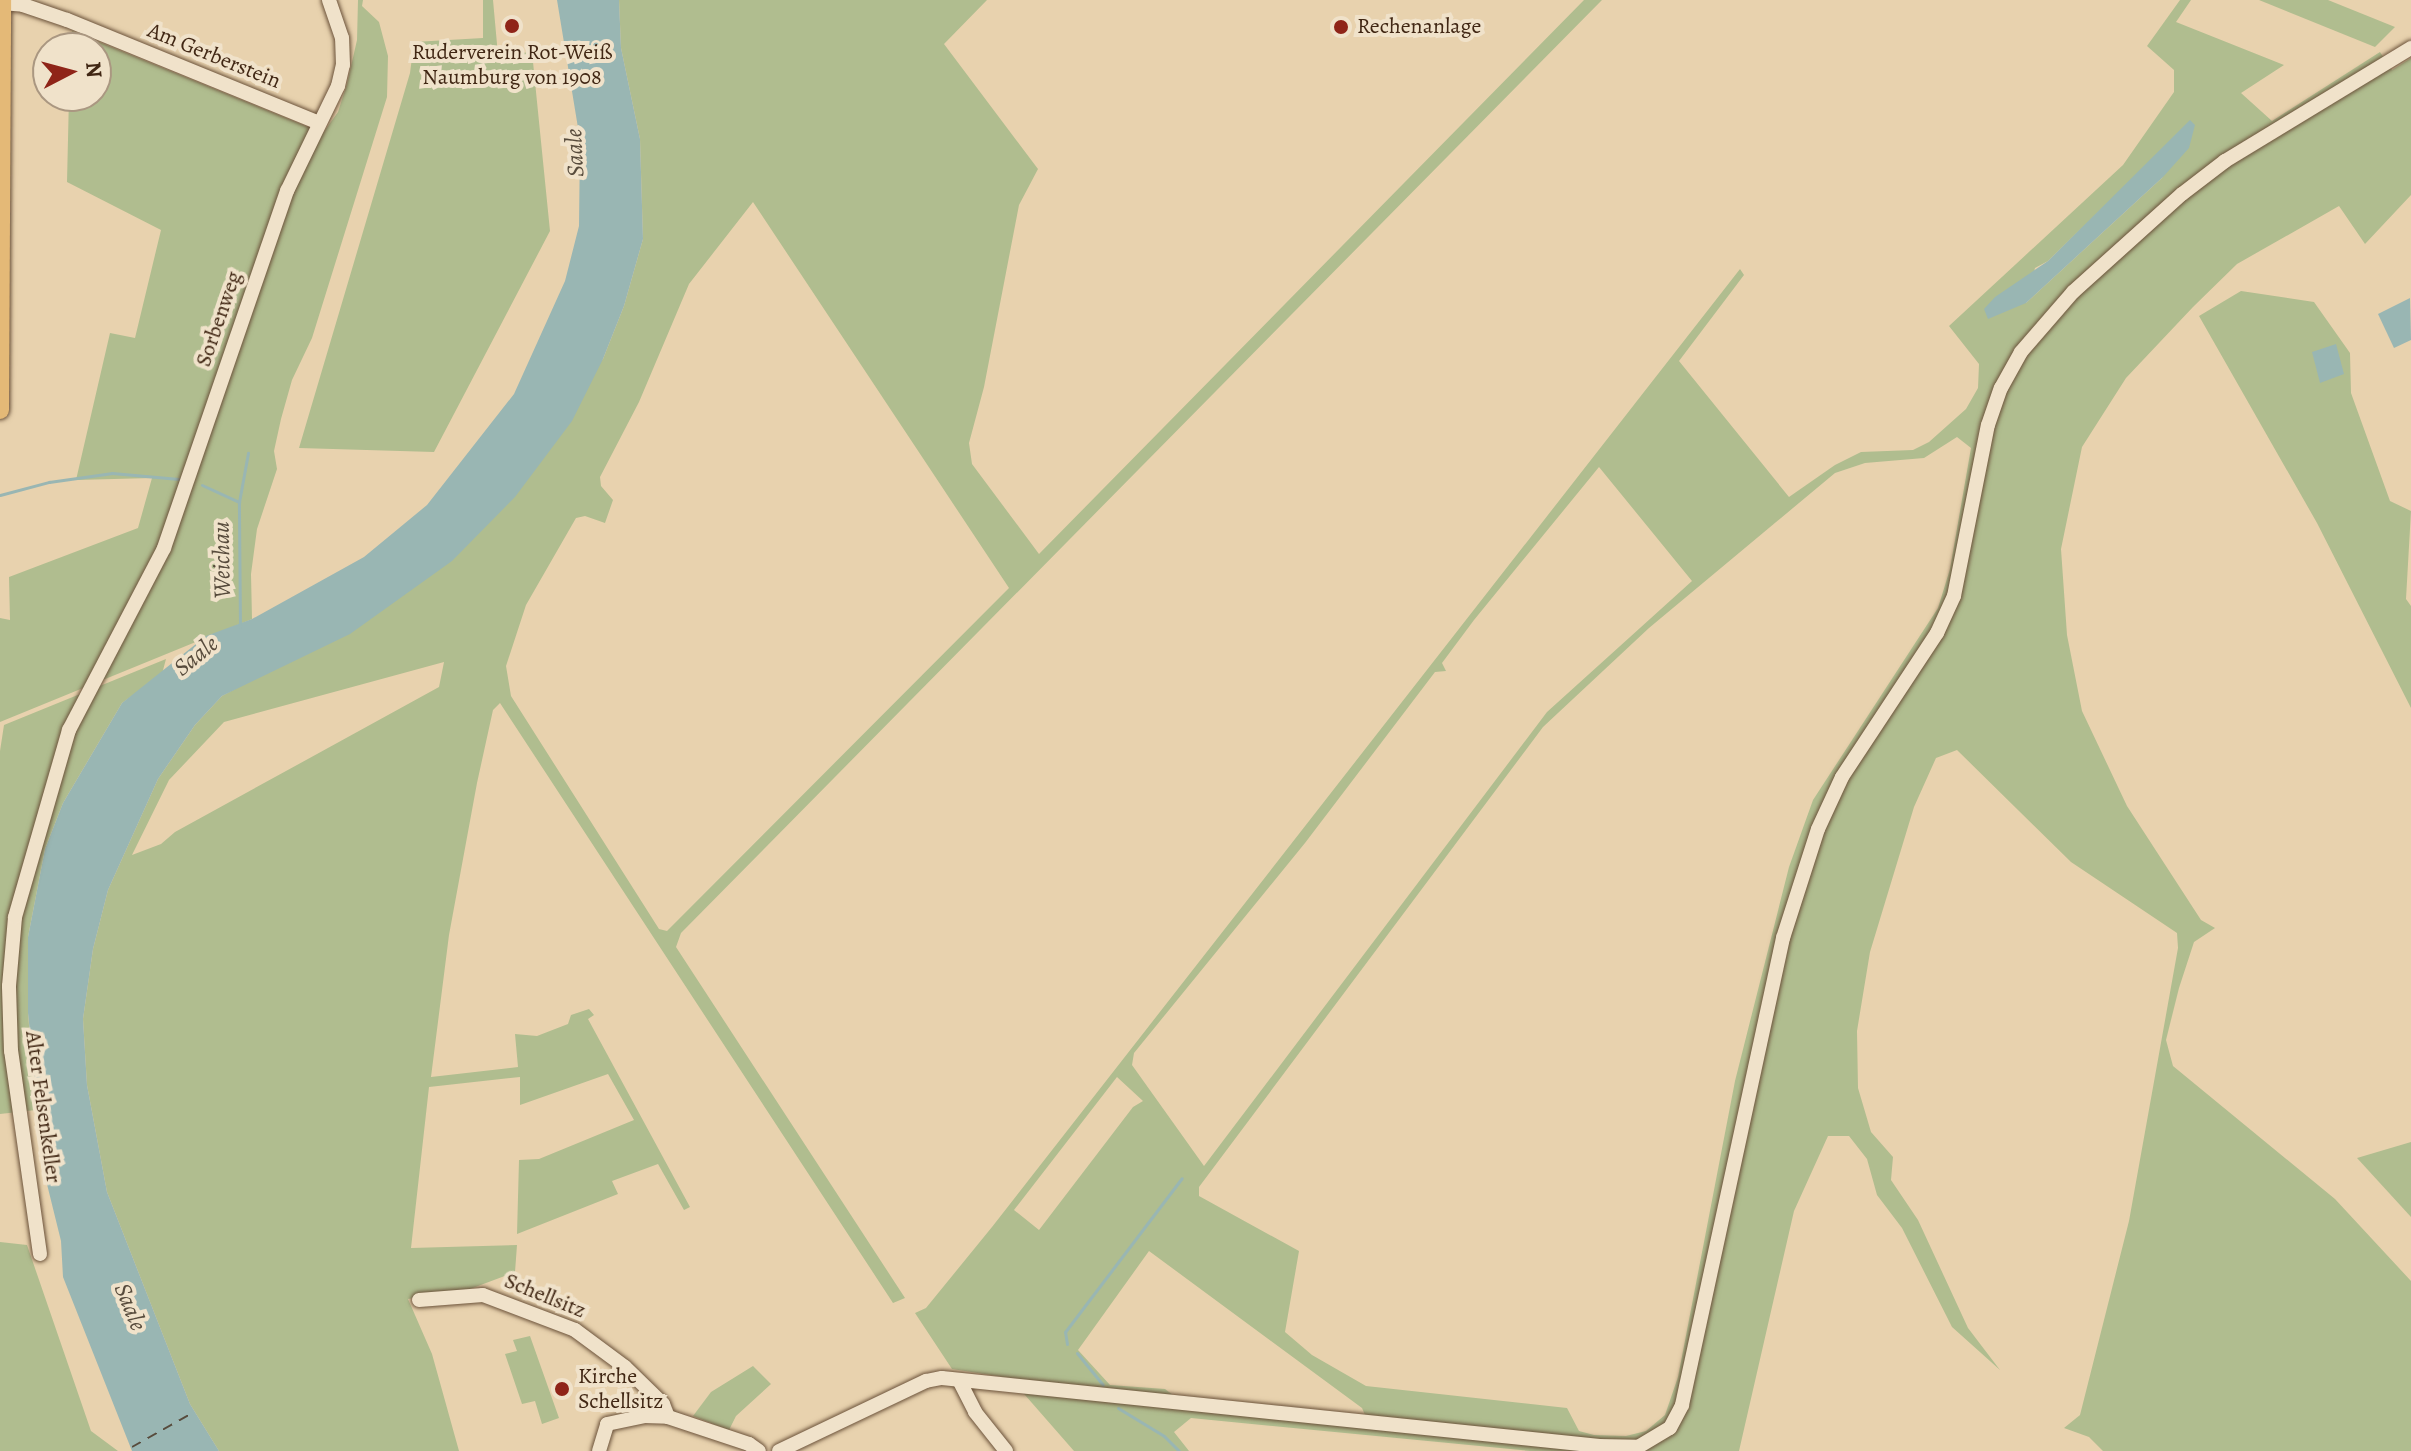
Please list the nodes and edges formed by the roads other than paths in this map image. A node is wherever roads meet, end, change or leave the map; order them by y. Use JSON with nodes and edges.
{"nodes":[{"id":1,"x":329,"y":0,"type":"edge"},
{"id":2,"x":2,"y":2,"type":"edge"},
{"id":3,"x":2411,"y":48,"type":"edge"},
{"id":4,"x":319,"y":123,"type":"junction"},
{"id":5,"x":0,"y":410,"type":"edge"},
{"id":6,"x":111,"y":648,"type":"joint"},
{"id":7,"x":40,"y":1254,"type":"dead end"},
{"id":8,"x":419,"y":1300,"type":"dead end"},
{"id":9,"x":959,"y":1380,"type":"junction"},
{"id":10,"x":668,"y":1417,"type":"junction"},
{"id":11,"x":599,"y":1451,"type":"edge"},
{"id":12,"x":759,"y":1451,"type":"edge"},
{"id":13,"x":779,"y":1451,"type":"edge"},
{"id":14,"x":1006,"y":1451,"type":"edge"}],
"edges":[{"from":1,"to":4,"type":"street","name":"Sorbenweg"},
{"from":2,"to":4,"type":"street","name":"Am Gerberstein"},
{"from":2,"to":5,"type":"main road"},
{"from":3,"to":9,"type":"street"},
{"from":4,"to":6,"type":"street","name":"Sorbenweg"},
{"from":6,"to":7,"type":"street","name":"Alter Felsenkeller"},
{"from":8,"to":10,"type":"street","name":"Schellsitz"},
{"from":9,"to":13,"type":"street"},
{"from":9,"to":14,"type":"street"},
{"from":10,"to":11,"type":"street"},
{"from":10,"to":12,"type":"street"}]}
